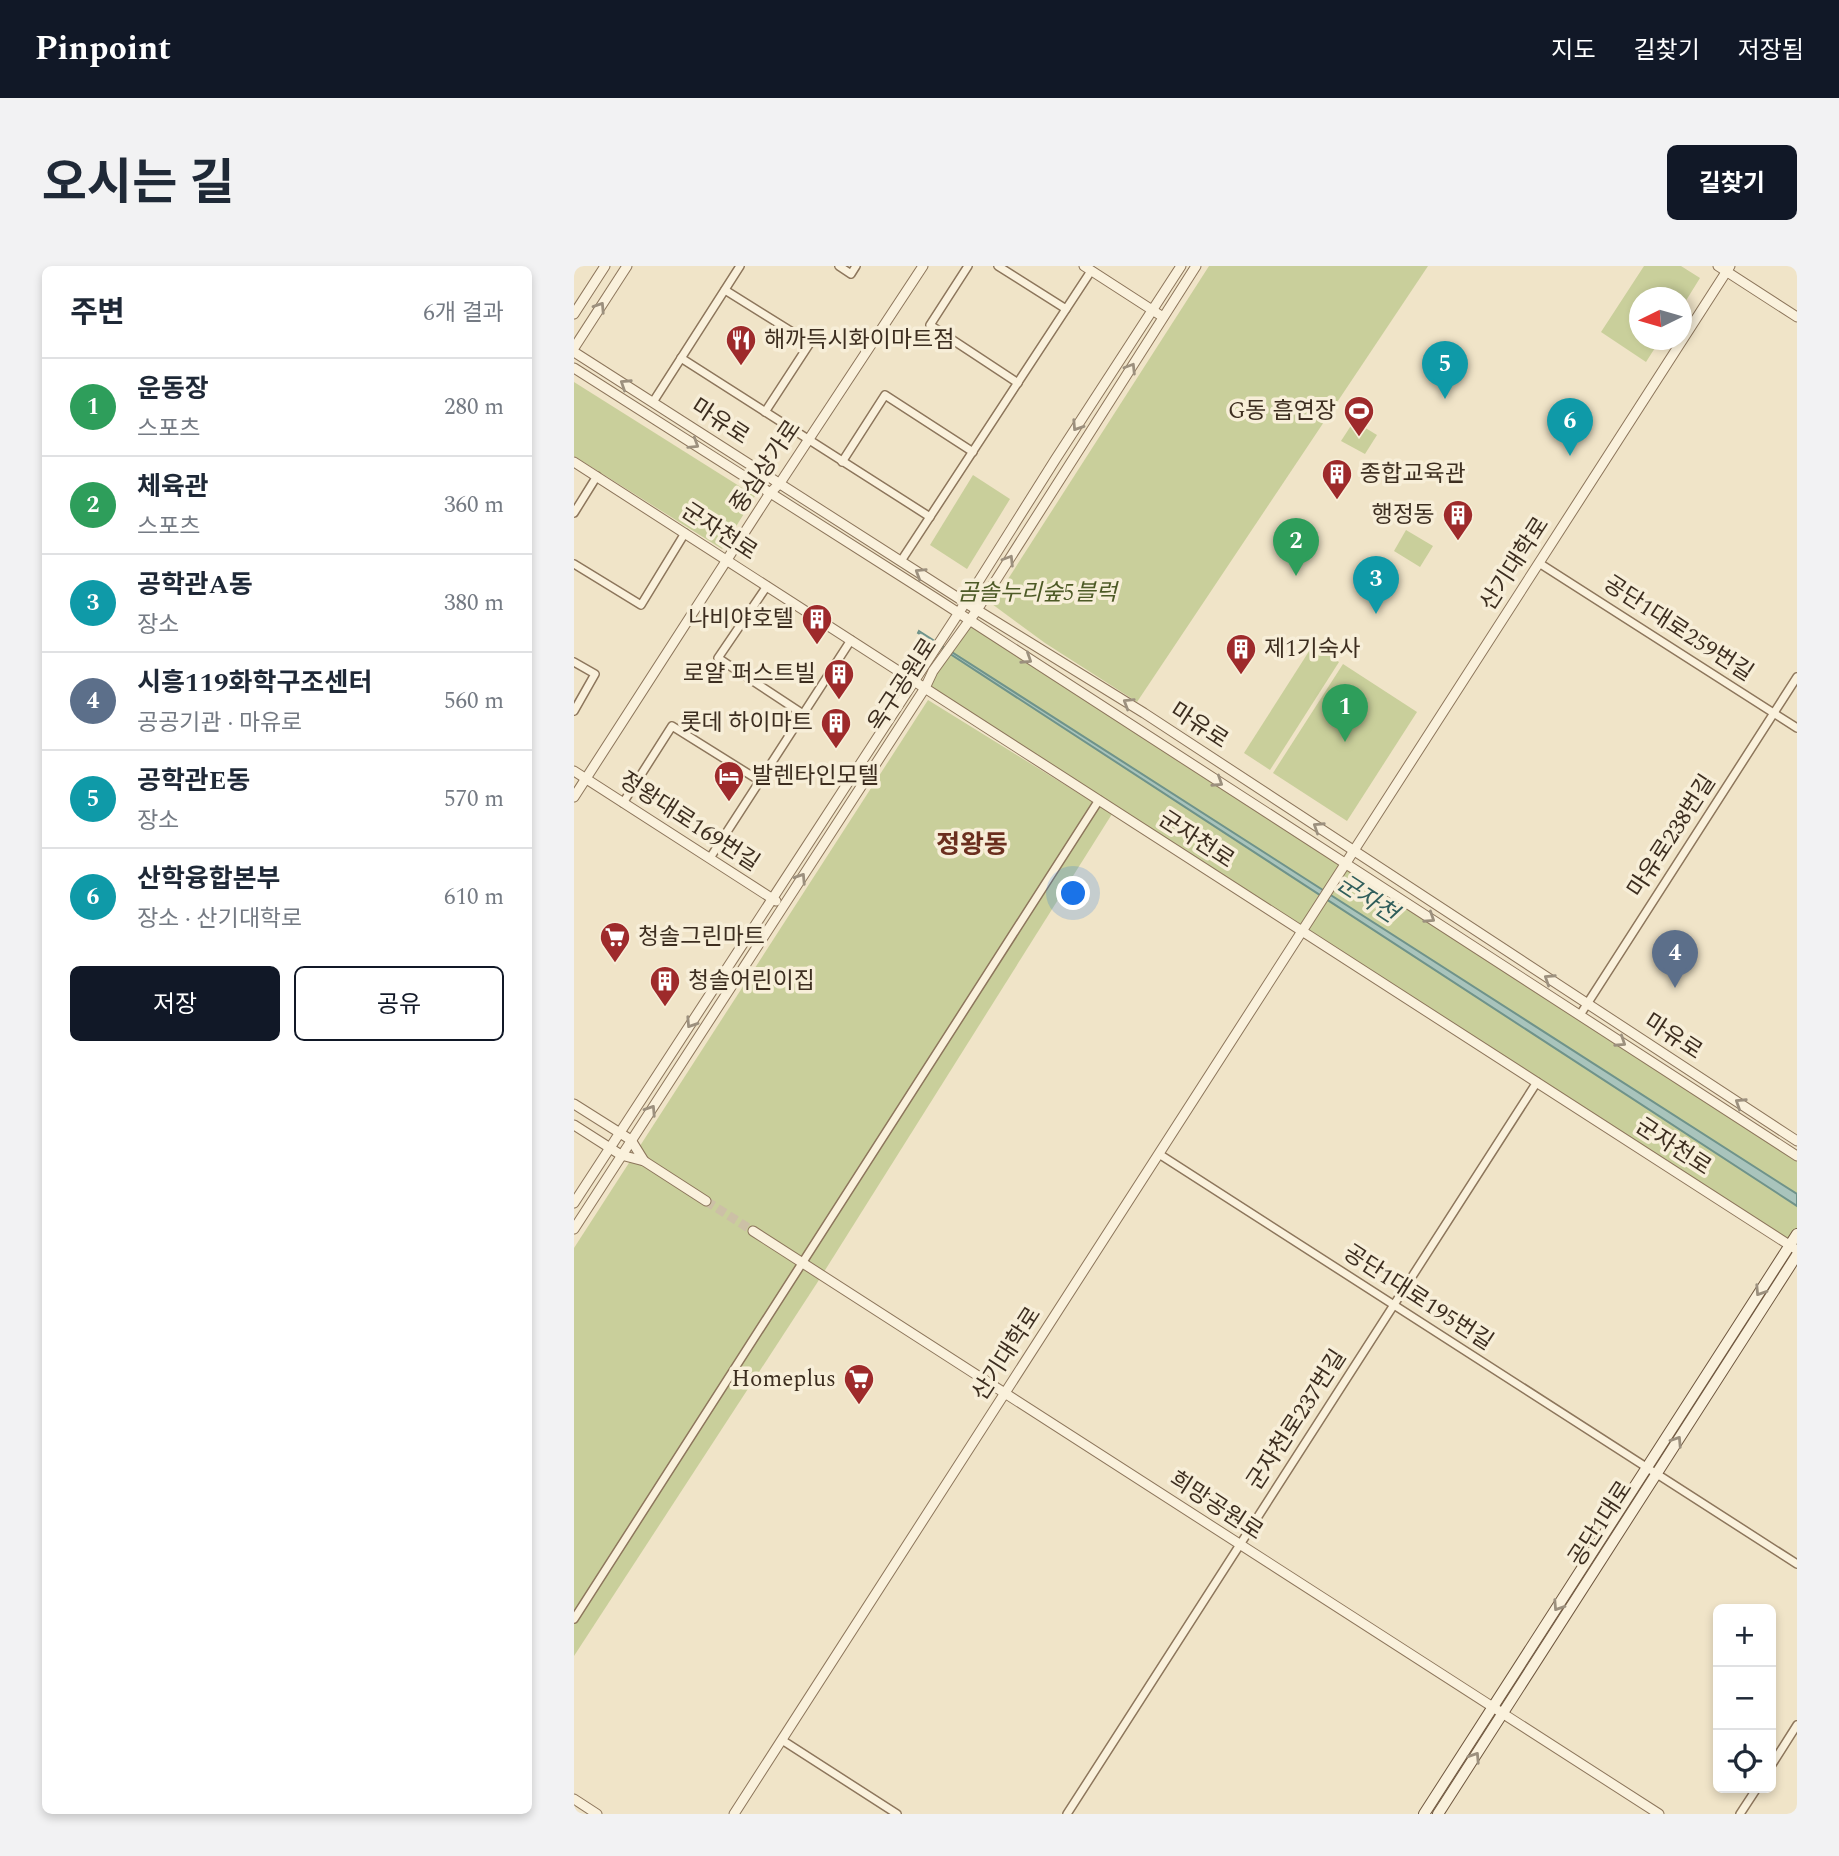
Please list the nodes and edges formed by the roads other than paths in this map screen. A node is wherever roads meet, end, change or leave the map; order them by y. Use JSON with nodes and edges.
{"nodes":[{"id":1,"x":605,"y":266,"type":"edge"},
{"id":2,"x":627,"y":266,"type":"edge"},
{"id":3,"x":740,"y":266,"type":"edge"},
{"id":4,"x":839,"y":266,"type":"edge"},
{"id":5,"x":856,"y":266,"type":"edge"},
{"id":6,"x":923,"y":266,"type":"edge"},
{"id":7,"x":968,"y":266,"type":"edge"},
{"id":8,"x":998,"y":266,"type":"edge"},
{"id":9,"x":1181,"y":266,"type":"edge"},
{"id":10,"x":1196,"y":266,"type":"edge"},
{"id":11,"x":1725,"y":268,"type":"edge"},
{"id":12,"x":1088,"y":269,"type":"edge"},
{"id":13,"x":725,"y":290,"type":"junction"},
{"id":14,"x":1066,"y":309,"type":"junction"},
{"id":15,"x":1152,"y":310,"type":"junction"},
{"id":16,"x":574,"y":314,"type":"edge"},
{"id":17,"x":1163,"y":317,"type":"junction"},
{"id":18,"x":1797,"y":317,"type":"edge"},
{"id":19,"x":574,"y":350,"type":"edge"},
{"id":20,"x":681,"y":358,"type":"junction"},
{"id":21,"x":574,"y":368,"type":"edge"},
{"id":22,"x":1018,"y":383,"type":"junction"},
{"id":23,"x":653,"y":402,"type":"junction"},
{"id":24,"x":765,"y":412,"type":"junction"},
{"id":25,"x":808,"y":441,"type":"junction"},
{"id":26,"x":973,"y":452,"type":"junction"},
{"id":27,"x":574,"y":462,"type":"edge"},
{"id":28,"x":842,"y":462,"type":"junction"},
{"id":29,"x":597,"y":476,"type":"junction"},
{"id":30,"x":780,"y":483,"type":"junction"},
{"id":31,"x":770,"y":493,"type":"junction"},
{"id":32,"x":574,"y":513,"type":"edge"},
{"id":33,"x":930,"y":517,"type":"junction"},
{"id":34,"x":685,"y":533,"type":"junction"},
{"id":35,"x":727,"y":560,"type":"junction"},
{"id":36,"x":901,"y":561,"type":"junction"},
{"id":37,"x":1539,"y":563,"type":"junction"},
{"id":38,"x":574,"y":564,"type":"edge"},
{"id":39,"x":767,"y":586,"type":"junction"},
{"id":40,"x":965,"y":602,"type":"junction"},
{"id":41,"x":977,"y":610,"type":"junction"},
{"id":42,"x":958,"y":614,"type":"junction"},
{"id":43,"x":969,"y":622,"type":"junction"},
{"id":44,"x":851,"y":640,"type":"junction"},
{"id":45,"x":574,"y":662,"type":"edge"},
{"id":46,"x":1797,"y":677,"type":"edge"},
{"id":47,"x":914,"y":681,"type":"junction"},
{"id":48,"x":925,"y":688,"type":"junction"},
{"id":49,"x":574,"y":711,"type":"edge"},
{"id":50,"x":1774,"y":713,"type":"junction"},
{"id":51,"x":803,"y":714,"type":"junction"},
{"id":52,"x":1797,"y":728,"type":"edge"},
{"id":53,"x":574,"y":771,"type":"edge"},
{"id":54,"x":586,"y":779,"type":"junction"},
{"id":55,"x":760,"y":781,"type":"junction"},
{"id":56,"x":574,"y":797,"type":"edge"},
{"id":57,"x":1099,"y":800,"type":"junction"},
{"id":58,"x":623,"y":803,"type":"junction"},
{"id":59,"x":1354,"y":851,"type":"junction"},
{"id":60,"x":710,"y":859,"type":"junction"},
{"id":61,"x":1346,"y":864,"type":"junction"},
{"id":62,"x":772,"y":898,"type":"junction"},
{"id":63,"x":783,"y":906,"type":"junction"},
{"id":64,"x":1302,"y":931,"type":"junction"},
{"id":65,"x":1587,"y":1003,"type":"junction"},
{"id":66,"x":1580,"y":1015,"type":"junction"},
{"id":67,"x":1537,"y":1082,"type":"junction"},
{"id":68,"x":574,"y":1104,"type":"edge"},
{"id":69,"x":574,"y":1125,"type":"edge"},
{"id":70,"x":620,"y":1133,"type":"junction"},
{"id":71,"x":631,"y":1140,"type":"junction"},
{"id":72,"x":1797,"y":1141,"type":"edge"},
{"id":73,"x":609,"y":1148,"type":"junction"},
{"id":74,"x":1159,"y":1154,"type":"junction"},
{"id":75,"x":621,"y":1155,"type":"junction"},
{"id":76,"x":1797,"y":1156,"type":"edge"},
{"id":77,"x":644,"y":1161,"type":"junction"},
{"id":78,"x":706,"y":1200,"type":"tunnel mouth"},
{"id":79,"x":574,"y":1203,"type":"edge"},
{"id":80,"x":574,"y":1229,"type":"edge"},
{"id":81,"x":752,"y":1231,"type":"tunnel mouth"},
{"id":82,"x":1797,"y":1234,"type":"edge"},
{"id":83,"x":1795,"y":1250,"type":"edge"},
{"id":84,"x":802,"y":1263,"type":"junction"},
{"id":85,"x":1394,"y":1305,"type":"junction"},
{"id":86,"x":1005,"y":1393,"type":"junction"},
{"id":87,"x":1647,"y":1468,"type":"junction"},
{"id":88,"x":1656,"y":1474,"type":"junction"},
{"id":89,"x":1240,"y":1545,"type":"junction"},
{"id":90,"x":1797,"y":1564,"type":"edge"},
{"id":91,"x":574,"y":1619,"type":"edge"},
{"id":92,"x":1492,"y":1707,"type":"junction"},
{"id":93,"x":1503,"y":1714,"type":"junction"},
{"id":94,"x":1797,"y":1725,"type":"edge"},
{"id":95,"x":782,"y":1740,"type":"junction"},
{"id":96,"x":1776,"y":1758,"type":"edge"},
{"id":97,"x":1754,"y":1793,"type":"edge"},
{"id":98,"x":574,"y":1799,"type":"edge"},
{"id":99,"x":597,"y":1814,"type":"edge"},
{"id":100,"x":734,"y":1814,"type":"edge"},
{"id":101,"x":897,"y":1814,"type":"edge"},
{"id":102,"x":1067,"y":1814,"type":"edge"},
{"id":103,"x":1424,"y":1814,"type":"edge"},
{"id":104,"x":1438,"y":1814,"type":"edge"},
{"id":105,"x":1659,"y":1814,"type":"edge"},
{"id":106,"x":1740,"y":1814,"type":"edge"}],
"edges":[{"from":1,"to":16,"type":"street"},
{"from":19,"to":2,"type":"street","one_way":true},
{"from":3,"to":13,"type":"street"},
{"from":4,"to":5,"type":"street"},
{"from":6,"to":25,"type":"street","name":"중심상가로"},
{"from":7,"to":22,"type":"street"},
{"from":8,"to":14,"type":"street"},
{"from":9,"to":15,"type":"street","name":"옥구공원로"},
{"from":10,"to":17,"type":"street","name":"옥구공원로"},
{"from":11,"to":18,"type":"street"},
{"from":11,"to":37,"type":"street","name":"산기대학로"},
{"from":12,"to":14,"type":"street"},
{"from":12,"to":15,"type":"street"},
{"from":13,"to":20,"type":"street"},
{"from":13,"to":24,"type":"street"},
{"from":14,"to":22,"type":"street"},
{"from":15,"to":17,"type":"street"},
{"from":15,"to":40,"type":"street","name":"옥구공원로","one_way":true},
{"from":41,"to":17,"type":"street","name":"옥구공원로","one_way":true},
{"from":23,"to":19,"type":"street","name":"마유로","one_way":true},
{"from":20,"to":23,"type":"street"},
{"from":20,"to":24,"type":"street"},
{"from":21,"to":31,"type":"street","name":"마유로","one_way":true},
{"from":22,"to":26,"type":"street"},
{"from":23,"to":30,"type":"street","name":"마유로"},
{"from":24,"to":25,"type":"street"},
{"from":25,"to":28,"type":"street"},
{"from":25,"to":30,"type":"street","name":"중심상가로"},
{"from":26,"to":28,"type":"street"},
{"from":26,"to":33,"type":"street"},
{"from":27,"to":29,"type":"street","name":"군자천로"},
{"from":28,"to":33,"type":"street"},
{"from":29,"to":32,"type":"street"},
{"from":29,"to":34,"type":"street","name":"군자천로"},
{"from":30,"to":31,"type":"street","name":"중심상가로"},
{"from":30,"to":36,"type":"street","name":"마유로"},
{"from":31,"to":35,"type":"street","name":"중심상가로"},
{"from":31,"to":42,"type":"street","name":"마유로"},
{"from":33,"to":36,"type":"street"},
{"from":34,"to":35,"type":"street","name":"군자천로"},
{"from":34,"to":38,"type":"street"},
{"from":35,"to":39,"type":"street","name":"군자천로"},
{"from":35,"to":54,"type":"street","name":"중심상가로"},
{"from":40,"to":36,"type":"street","name":"마유로","one_way":true},
{"from":37,"to":50,"type":"street","name":"공단1대로259번길"},
{"from":37,"to":59,"type":"street","name":"산기대학로"},
{"from":39,"to":44,"type":"street","name":"군자천로"},
{"from":39,"to":51,"type":"street"},
{"from":40,"to":41,"type":"street","name":"마유로"},
{"from":40,"to":42,"type":"street","name":"옥구공원로"},
{"from":41,"to":43,"type":"street","name":"옥구공원로"},
{"from":59,"to":41,"type":"street","name":"마유로","one_way":true},
{"from":42,"to":43,"type":"street","name":"마유로"},
{"from":42,"to":47,"type":"street","name":"옥구공원로"},
{"from":43,"to":48,"type":"street","name":"옥구공원로"},
{"from":43,"to":61,"type":"street","name":"마유로","one_way":true},
{"from":44,"to":47,"type":"street","name":"군자천로"},
{"from":44,"to":51,"type":"street"},
{"from":45,"to":49,"type":"street"},
{"from":46,"to":50,"type":"street","name":"마유로238번길"},
{"from":47,"to":48,"type":"street","name":"군자천로"},
{"from":47,"to":62,"type":"street","name":"옥구공원로"},
{"from":48,"to":57,"type":"street","name":"군자천로"},
{"from":63,"to":48,"type":"street","name":"옥구공원로","one_way":true},
{"from":50,"to":52,"type":"street","name":"공단1대로259번길"},
{"from":50,"to":65,"type":"street","name":"마유로238번길"},
{"from":51,"to":55,"type":"street"},
{"from":53,"to":54,"type":"street","name":"정왕대로169번길"},
{"from":54,"to":56,"type":"street","name":"중심상가로"},
{"from":54,"to":58,"type":"street","name":"정왕대로169번길"},
{"from":55,"to":58,"type":"street"},
{"from":55,"to":60,"type":"street"},
{"from":57,"to":64,"type":"street","name":"군자천로"},
{"from":57,"to":84,"type":"street"},
{"from":58,"to":60,"type":"street","name":"정왕대로169번길"},
{"from":59,"to":61,"type":"street","name":"산기대학로"},
{"from":65,"to":59,"type":"street","name":"마유로","one_way":true},
{"from":60,"to":62,"type":"street","name":"정왕대로169번길"},
{"from":61,"to":64,"type":"street","name":"산기대학로"},
{"from":61,"to":66,"type":"street","name":"마유로","one_way":true},
{"from":62,"to":63,"type":"street","name":"정왕대로169번길"},
{"from":62,"to":70,"type":"street","name":"옥구공원로","one_way":true},
{"from":71,"to":63,"type":"street","name":"옥구공원로","one_way":true},
{"from":64,"to":67,"type":"street","name":"군자천로"},
{"from":64,"to":74,"type":"street","name":"산기대학로"},
{"from":65,"to":66,"type":"street","name":"마유로238번길"},
{"from":72,"to":65,"type":"street","name":"마유로","one_way":true},
{"from":66,"to":76,"type":"street","name":"마유로","one_way":true},
{"from":67,"to":83,"type":"street","name":"군자천로"},
{"from":67,"to":85,"type":"street","name":"군자천로237번길"},
{"from":68,"to":70,"type":"street"},
{"from":69,"to":73,"type":"street"},
{"from":70,"to":71,"type":"street"},
{"from":70,"to":73,"type":"street","name":"옥구공원로"},
{"from":71,"to":75,"type":"street","name":"옥구공원로"},
{"from":71,"to":77,"type":"street"},
{"from":73,"to":75,"type":"street"},
{"from":73,"to":79,"type":"street","name":"옥구공원로"},
{"from":74,"to":85,"type":"street","name":"공단1대로195번길"},
{"from":74,"to":86,"type":"street","name":"산기대학로"},
{"from":75,"to":77,"type":"street"},
{"from":75,"to":80,"type":"street","name":"옥구공원로"},
{"from":77,"to":78,"type":"street"},
{"from":81,"to":84,"type":"street","name":"희망공원로"},
{"from":82,"to":83,"type":"main road"},
{"from":83,"to":87,"type":"main road","one_way":true},
{"from":88,"to":83,"type":"main road","name":"공단1대로","one_way":true},
{"from":84,"to":86,"type":"street","name":"희망공원로"},
{"from":84,"to":91,"type":"street"},
{"from":85,"to":87,"type":"street","name":"공단1대로195번길"},
{"from":85,"to":89,"type":"street","name":"군자천로237번길"},
{"from":86,"to":89,"type":"street","name":"희망공원로"},
{"from":86,"to":95,"type":"street","name":"산기대학로"},
{"from":87,"to":88,"type":"street","name":"공단1대로195번길"},
{"from":87,"to":92,"type":"main road","one_way":true},
{"from":88,"to":90,"type":"street","name":"공단1대로195번길"},
{"from":88,"to":93,"type":"main road","name":"공단1대로"},
{"from":89,"to":92,"type":"street","name":"희망공원로"},
{"from":89,"to":102,"type":"street","name":"군자천로237번길"},
{"from":92,"to":93,"type":"street","name":"희망공원로"},
{"from":92,"to":103,"type":"main road"},
{"from":104,"to":93,"type":"main road","name":"공단1대로","one_way":true},
{"from":93,"to":105,"type":"street","name":"희망공원로"},
{"from":94,"to":96,"type":"street"},
{"from":95,"to":100,"type":"street","name":"산기대학로"},
{"from":95,"to":101,"type":"street"},
{"from":97,"to":106,"type":"street"},
{"from":98,"to":99,"type":"street"}]}
